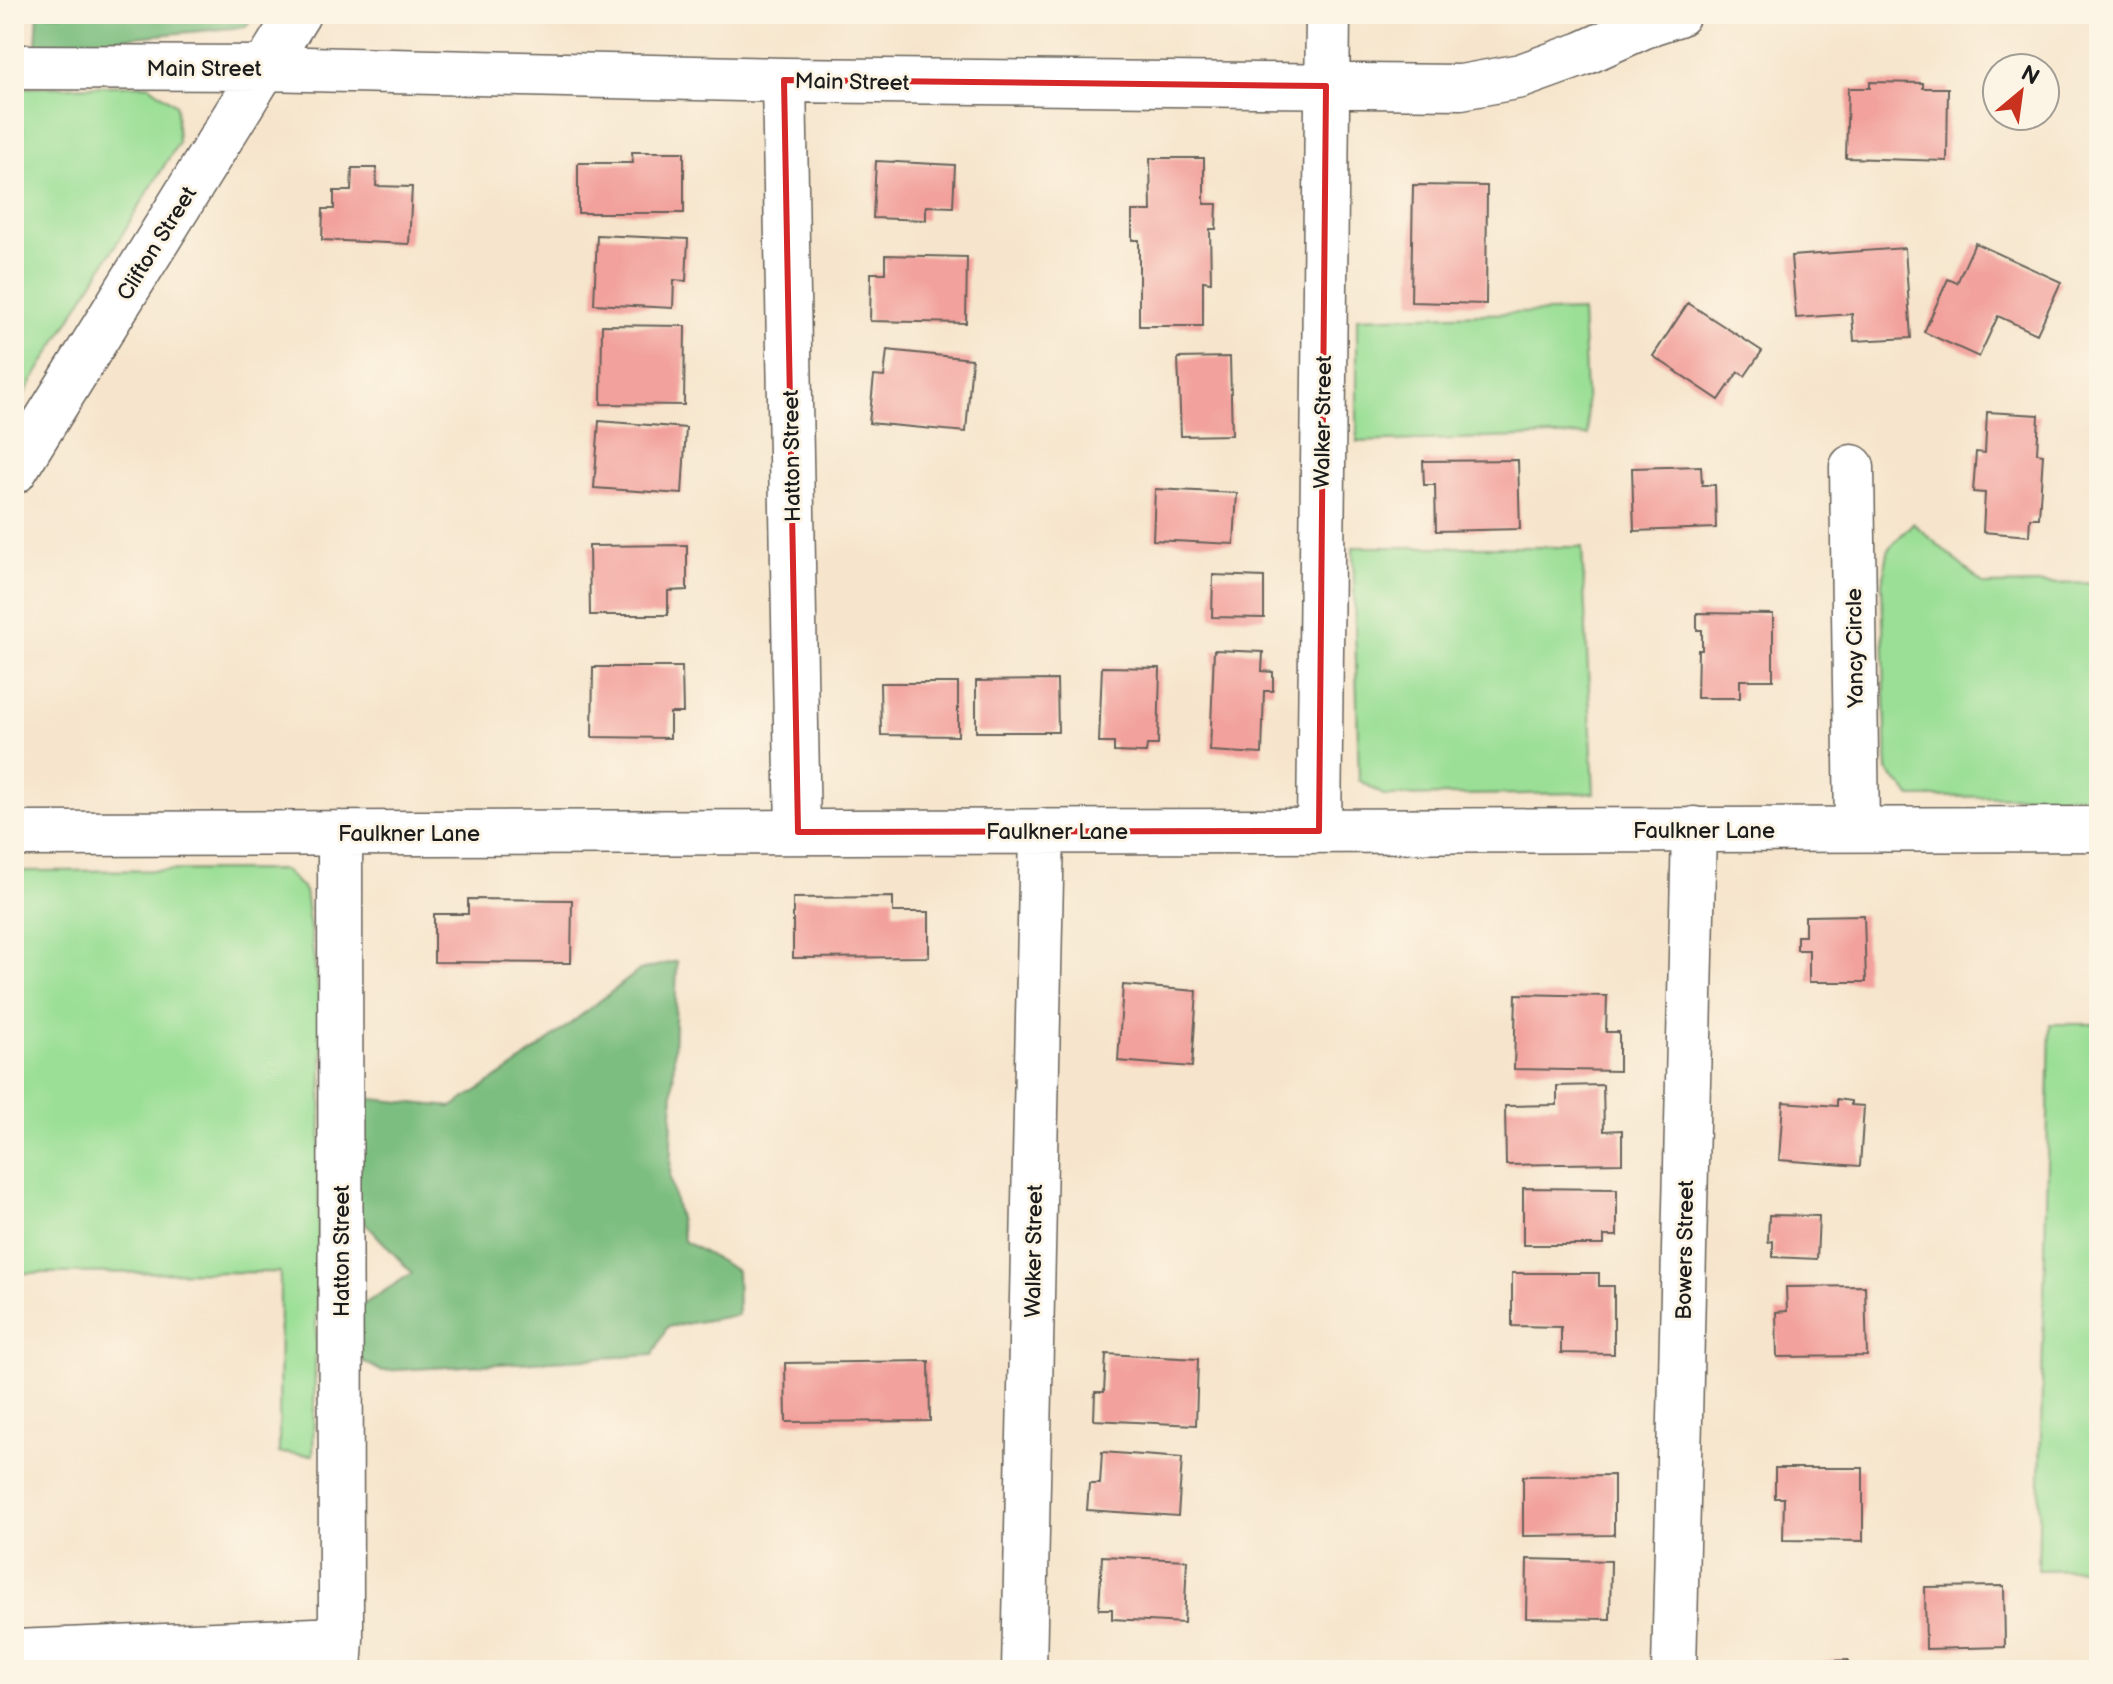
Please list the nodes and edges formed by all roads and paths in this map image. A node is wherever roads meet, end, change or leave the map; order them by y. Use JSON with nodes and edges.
{"nodes":[{"id":1,"x":298,"y":14,"type":"edge"},
{"id":2,"x":1328,"y":14,"type":"edge"},
{"id":3,"x":1678,"y":14,"type":"edge"},
{"id":4,"x":14,"y":67,"type":"edge"},
{"id":5,"x":264,"y":68,"type":"junction"},
{"id":6,"x":784,"y":80,"type":"junction"},
{"id":7,"x":1326,"y":86,"type":"junction"},
{"id":8,"x":1852,"y":467,"type":"dead end"},
{"id":9,"x":14,"y":472,"type":"edge"},
{"id":10,"x":1694,"y":829,"type":"junction"},
{"id":11,"x":1857,"y":829,"type":"junction"},
{"id":12,"x":2099,"y":829,"type":"edge"},
{"id":13,"x":1042,"y":831,"type":"junction"},
{"id":14,"x":1319,"y":831,"type":"junction"},
{"id":15,"x":798,"y":832,"type":"junction"},
{"id":16,"x":340,"y":833,"type":"junction"},
{"id":17,"x":14,"y":834,"type":"edge"},
{"id":18,"x":14,"y":1652,"type":"edge"},
{"id":19,"x":340,"y":1655,"type":"edge"},
{"id":20,"x":1024,"y":1670,"type":"edge"},
{"id":21,"x":1674,"y":1670,"type":"edge"}],
"edges":[{"from":1,"to":5,"type":"street","name":"Clifton Street"},
{"from":2,"to":7,"type":"street","name":"Walker Street"},
{"from":3,"to":7,"type":"street","name":"Main Street"},
{"from":4,"to":5,"type":"street","name":"Main Street"},
{"from":5,"to":6,"type":"street","name":"Main Street"},
{"from":5,"to":9,"type":"street","name":"Clifton Street"},
{"from":6,"to":7,"type":"street","name":"Main Street"},
{"from":6,"to":15,"type":"street","name":"Hatton Street"},
{"from":7,"to":14,"type":"street","name":"Walker Street"},
{"from":8,"to":11,"type":"street","name":"Yancy Circle"},
{"from":10,"to":11,"type":"street","name":"Faulkner Lane"},
{"from":10,"to":14,"type":"street","name":"Faulkner Lane"},
{"from":10,"to":21,"type":"street","name":"Bowers Street"},
{"from":11,"to":12,"type":"street","name":"Faulkner Lane"},
{"from":13,"to":14,"type":"street","name":"Faulkner Lane"},
{"from":13,"to":15,"type":"street","name":"Faulkner Lane"},
{"from":13,"to":20,"type":"street","name":"Walker Street"},
{"from":15,"to":16,"type":"street","name":"Faulkner Lane"},
{"from":16,"to":17,"type":"street","name":"Faulkner Lane"},
{"from":16,"to":19,"type":"street","name":"Hatton Street"},
{"from":18,"to":19,"type":"street"}]}
